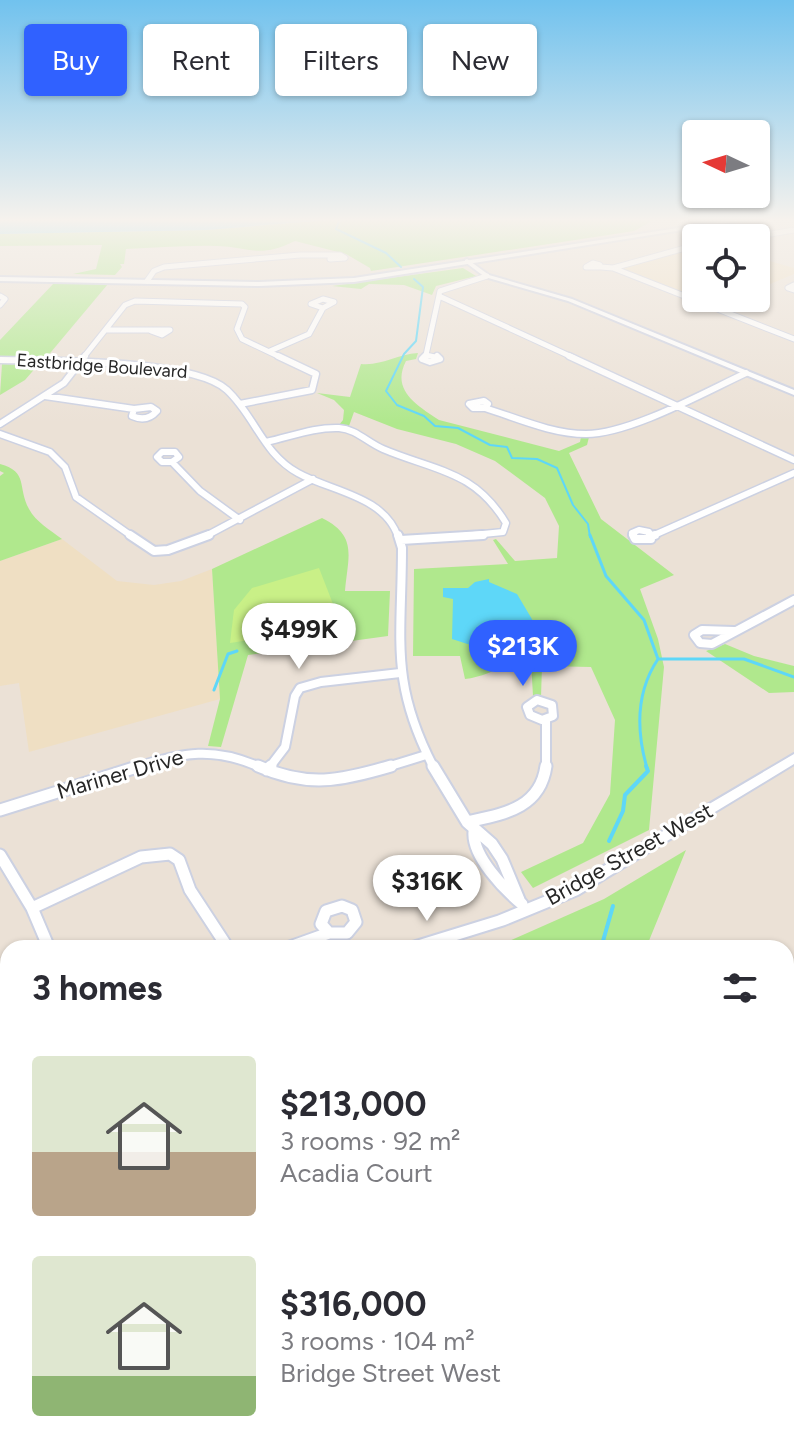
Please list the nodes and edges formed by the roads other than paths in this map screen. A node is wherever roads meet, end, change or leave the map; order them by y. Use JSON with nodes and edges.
{"nodes":[{"id":1,"x":446,"y":287,"type":"edge"},
{"id":2,"x":524,"y":287,"type":"edge"},
{"id":3,"x":661,"y":287,"type":"edge"},
{"id":4,"x":0,"y":296,"type":"edge"},
{"id":5,"x":439,"y":296,"type":"junction"},
{"id":6,"x":0,"y":305,"type":"edge"},
{"id":7,"x":323,"y":308,"type":"dead end"},
{"id":8,"x":106,"y":330,"type":"junction"},
{"id":9,"x":151,"y":331,"type":"dead end"},
{"id":10,"x":794,"y":339,"type":"edge"},
{"id":11,"x":270,"y":351,"type":"junction"},
{"id":12,"x":426,"y":355,"type":"dead end"},
{"id":13,"x":0,"y":360,"type":"edge"},
{"id":14,"x":80,"y":364,"type":"junction"},
{"id":15,"x":746,"y":373,"type":"junction"},
{"id":16,"x":794,"y":393,"type":"edge"},
{"id":17,"x":45,"y":396,"type":"junction"},
{"id":18,"x":240,"y":404,"type":"junction"},
{"id":19,"x":678,"y":405,"type":"junction"},
{"id":20,"x":485,"y":408,"type":"dead end"},
{"id":21,"x":134,"y":409,"type":"dead end"},
{"id":22,"x":0,"y":424,"type":"edge"},
{"id":23,"x":0,"y":434,"type":"edge"},
{"id":24,"x":266,"y":442,"type":"junction"},
{"id":25,"x":794,"y":460,"type":"edge"},
{"id":26,"x":172,"y":462,"type":"dead end"},
{"id":27,"x":794,"y":473,"type":"edge"},
{"id":28,"x":313,"y":479,"type":"junction"},
{"id":29,"x":240,"y":520,"type":"junction"},
{"id":30,"x":652,"y":536,"type":"dead end"},
{"id":31,"x":401,"y":540,"type":"junction"},
{"id":32,"x":794,"y":600,"type":"edge"},
{"id":33,"x":734,"y":631,"type":"dead end"},
{"id":34,"x":400,"y":673,"type":"junction"},
{"id":35,"x":546,"y":719,"type":"dead end"},
{"id":36,"x":426,"y":755,"type":"junction"},
{"id":37,"x":794,"y":758,"type":"edge"},
{"id":38,"x":267,"y":770,"type":"junction"},
{"id":39,"x":0,"y":810,"type":"edge"},
{"id":40,"x":467,"y":822,"type":"junction"},
{"id":41,"x":1,"y":858,"type":"edge"},
{"id":42,"x":524,"y":906,"type":"junction"},
{"id":43,"x":32,"y":908,"type":"junction"},
{"id":44,"x":329,"y":933,"type":"dead end"},
{"id":45,"x":46,"y":940,"type":"edge"},
{"id":46,"x":223,"y":940,"type":"edge"},
{"id":47,"x":309,"y":940,"type":"edge"},
{"id":48,"x":433,"y":940,"type":"edge"}],
"edges":[{"from":1,"to":5,"type":"street"},
{"from":2,"to":15,"type":"street"},
{"from":3,"to":10,"type":"street"},
{"from":4,"to":6,"type":"street"},
{"from":5,"to":12,"type":"street"},
{"from":5,"to":19,"type":"street"},
{"from":7,"to":11,"type":"street"},
{"from":8,"to":9,"type":"street"},
{"from":8,"to":11,"type":"street"},
{"from":8,"to":14,"type":"street"},
{"from":11,"to":18,"type":"street"},
{"from":13,"to":14,"type":"street","name":"Eastbridge Boulevard"},
{"from":14,"to":17,"type":"street"},
{"from":14,"to":18,"type":"street","name":"Eastbridge Boulevard"},
{"from":15,"to":16,"type":"street"},
{"from":15,"to":19,"type":"street"},
{"from":17,"to":21,"type":"street"},
{"from":17,"to":22,"type":"street"},
{"from":18,"to":24,"type":"street","name":"Eastbridge Boulevard"},
{"from":19,"to":20,"type":"street"},
{"from":19,"to":25,"type":"street"},
{"from":23,"to":29,"type":"street"},
{"from":24,"to":28,"type":"street","name":"Eastbridge Boulevard"},
{"from":24,"to":31,"type":"street"},
{"from":26,"to":29,"type":"street"},
{"from":27,"to":30,"type":"street"},
{"from":28,"to":29,"type":"street"},
{"from":28,"to":31,"type":"street","name":"Eastbridge Boulevard"},
{"from":31,"to":34,"type":"street"},
{"from":32,"to":33,"type":"street"},
{"from":34,"to":36,"type":"street"},
{"from":34,"to":38,"type":"street"},
{"from":35,"to":40,"type":"street"},
{"from":36,"to":38,"type":"street","name":"Mariner Drive"},
{"from":36,"to":40,"type":"street"},
{"from":37,"to":42,"type":"main road","name":"Bridge Street West"},
{"from":38,"to":39,"type":"street","name":"Mariner Drive"},
{"from":40,"to":42,"type":"street"},
{"from":41,"to":43,"type":"street"},
{"from":42,"to":48,"type":"main road","name":"Bridge Street West"},
{"from":43,"to":45,"type":"street"},
{"from":43,"to":46,"type":"street"},
{"from":44,"to":47,"type":"street"}]}
